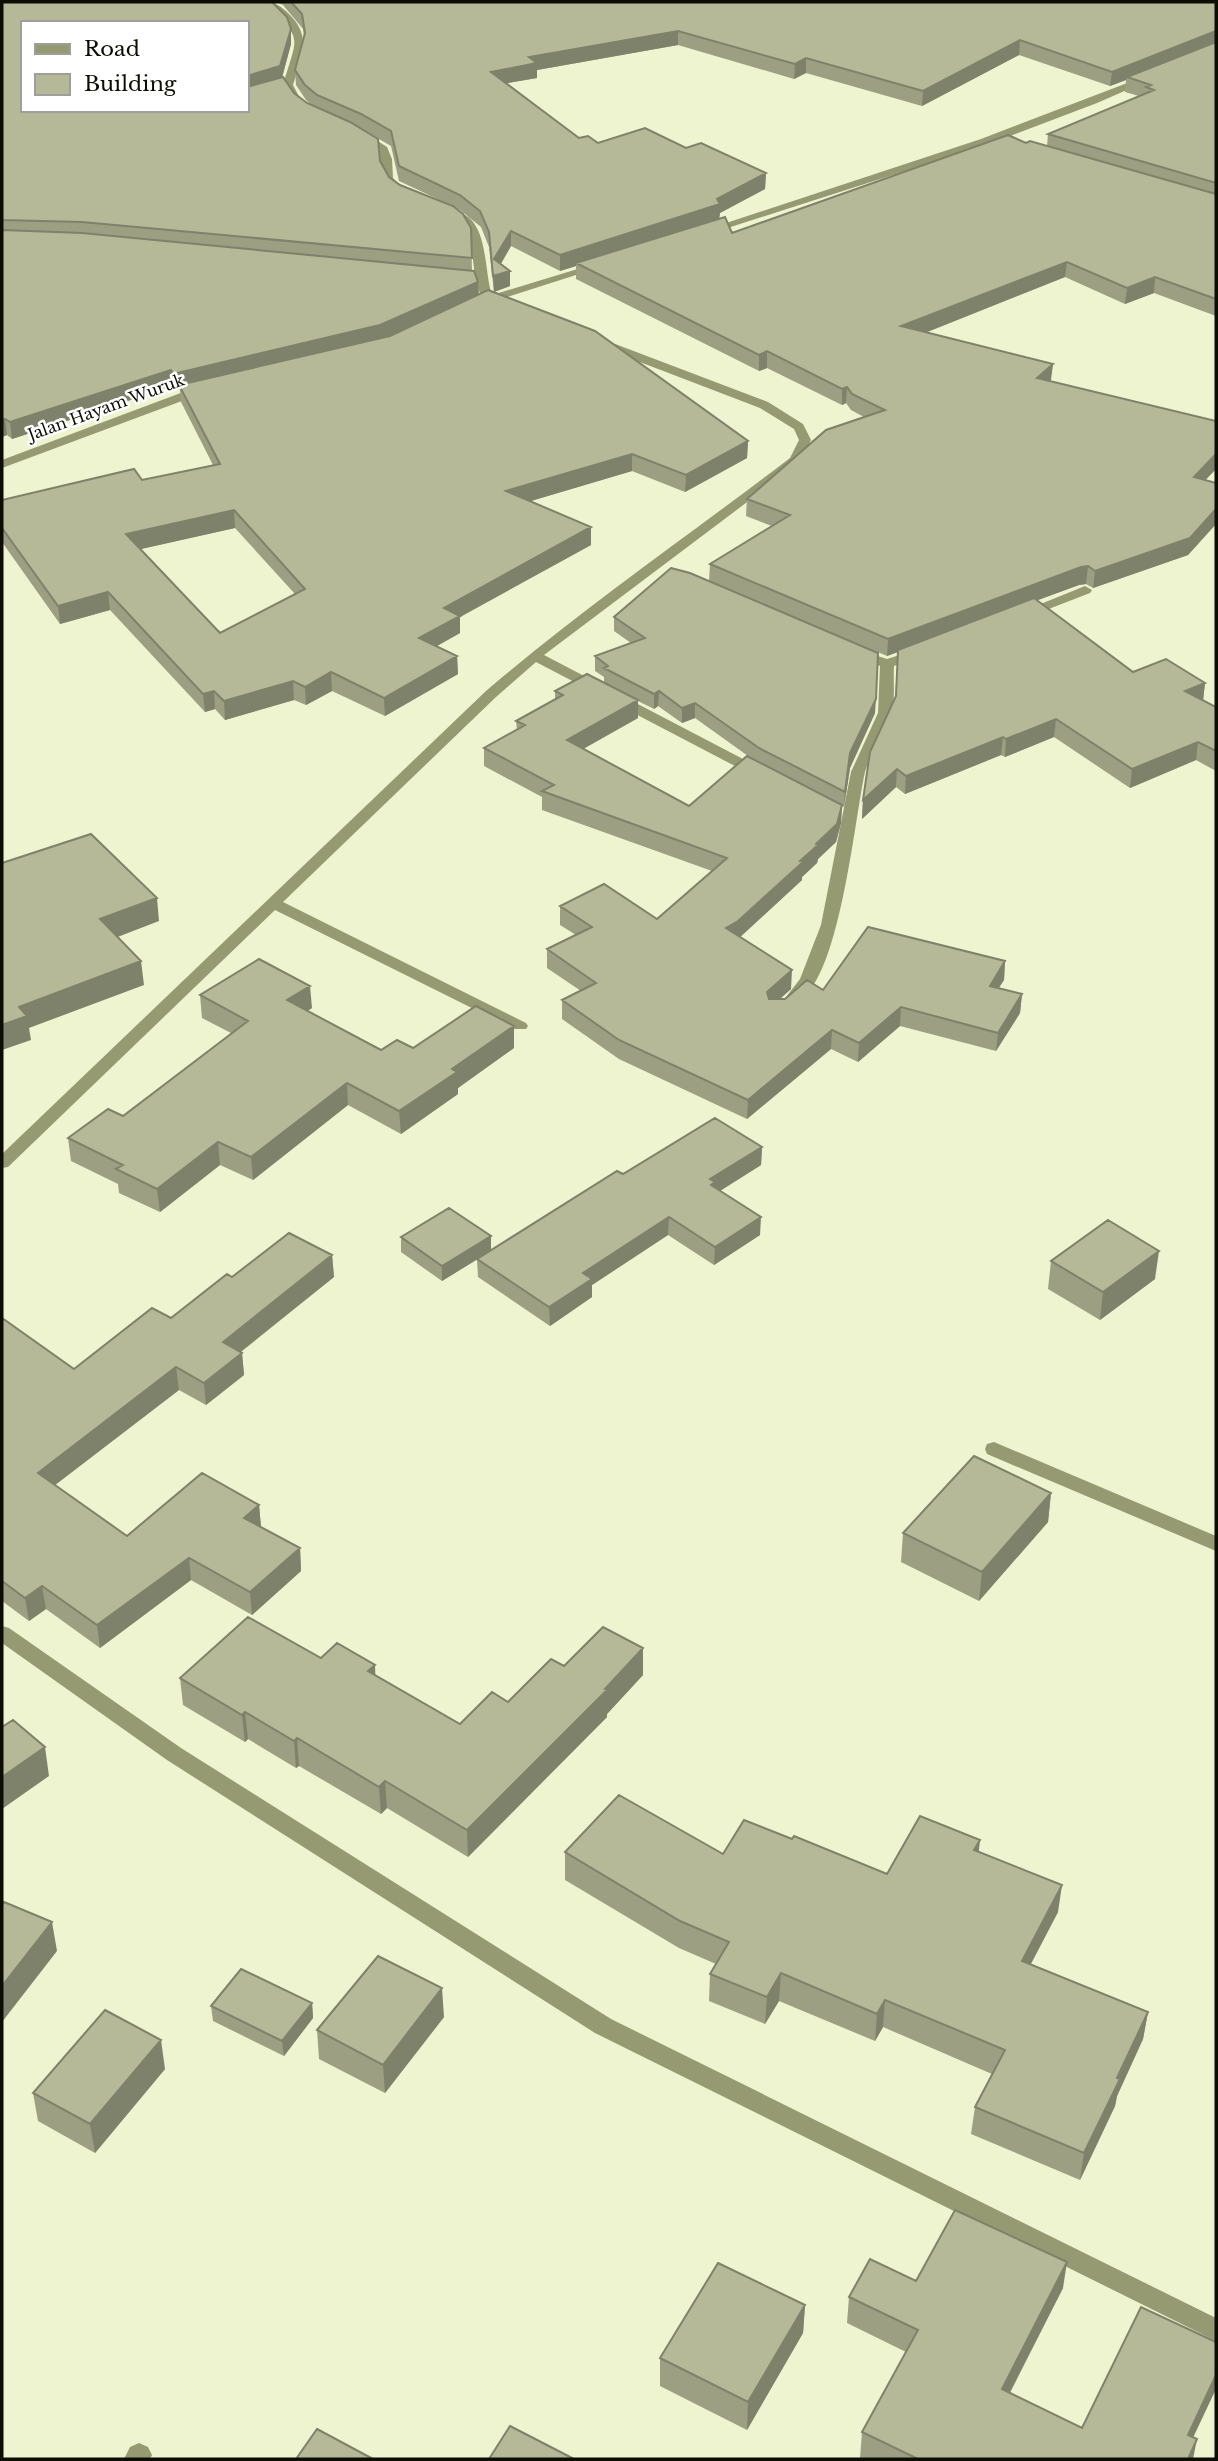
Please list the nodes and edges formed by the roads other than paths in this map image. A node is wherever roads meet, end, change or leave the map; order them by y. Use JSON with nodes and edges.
{"nodes":[{"id":1,"x":267,"y":2,"type":"edge"},
{"id":2,"x":1154,"y":76,"type":"edge"},
{"id":3,"x":309,"y":111,"type":"edge"},
{"id":4,"x":347,"y":128,"type":"edge"},
{"id":5,"x":993,"y":139,"type":"junction"},
{"id":6,"x":1020,"y":146,"type":"edge"},
{"id":7,"x":413,"y":197,"type":"edge"},
{"id":8,"x":435,"y":206,"type":"edge"},
{"id":9,"x":695,"y":235,"type":"edge"},
{"id":10,"x":604,"y":264,"type":"edge"},
{"id":11,"x":440,"y":277,"type":"edge"},
{"id":12,"x":481,"y":281,"type":"junction"},
{"id":13,"x":483,"y":303,"type":"junction"},
{"id":14,"x":514,"y":310,"type":"edge"},
{"id":15,"x":591,"y":339,"type":"edge"},
{"id":16,"x":215,"y":386,"type":"edge"},
{"id":17,"x":2,"y":464,"type":"edge"},
{"id":18,"x":1085,"y":590,"type":"dead end"},
{"id":19,"x":1011,"y":618,"type":"edge"},
{"id":20,"x":841,"y":646,"type":"edge"},
{"id":21,"x":936,"y":646,"type":"edge"},
{"id":22,"x":537,"y":657,"type":"junction"},
{"id":23,"x":887,"y":664,"type":"junction"},
{"id":24,"x":779,"y":783,"type":"edge"},
{"id":25,"x":274,"y":903,"type":"junction"},
{"id":26,"x":786,"y":1004,"type":"edge"},
{"id":27,"x":520,"y":1026,"type":"dead end"},
{"id":28,"x":2,"y":1163,"type":"edge"},
{"id":29,"x":994,"y":1449,"type":"dead end"},
{"id":30,"x":1216,"y":1544,"type":"edge"},
{"id":31,"x":2,"y":1633,"type":"edge"},
{"id":32,"x":1216,"y":2330,"type":"edge"}],
"edges":[{"from":1,"to":3,"type":"street"},
{"from":2,"to":5,"type":"street"},
{"from":4,"to":7,"type":"street"},
{"from":5,"to":6,"type":"street"},
{"from":5,"to":9,"type":"street"},
{"from":8,"to":12,"type":"street"},
{"from":10,"to":13,"type":"street"},
{"from":11,"to":12,"type":"street"},
{"from":12,"to":13,"type":"street"},
{"from":13,"to":14,"type":"street"},
{"from":15,"to":22,"type":"street"},
{"from":16,"to":17,"type":"street","name":"Jalan Hayam Wuruk"},
{"from":18,"to":19,"type":"street"},
{"from":20,"to":23,"type":"street"},
{"from":21,"to":23,"type":"street"},
{"from":22,"to":24,"type":"street"},
{"from":22,"to":25,"type":"street"},
{"from":23,"to":26,"type":"street"},
{"from":25,"to":27,"type":"street"},
{"from":25,"to":28,"type":"street"},
{"from":29,"to":30,"type":"street"},
{"from":31,"to":32,"type":"street"}]}
